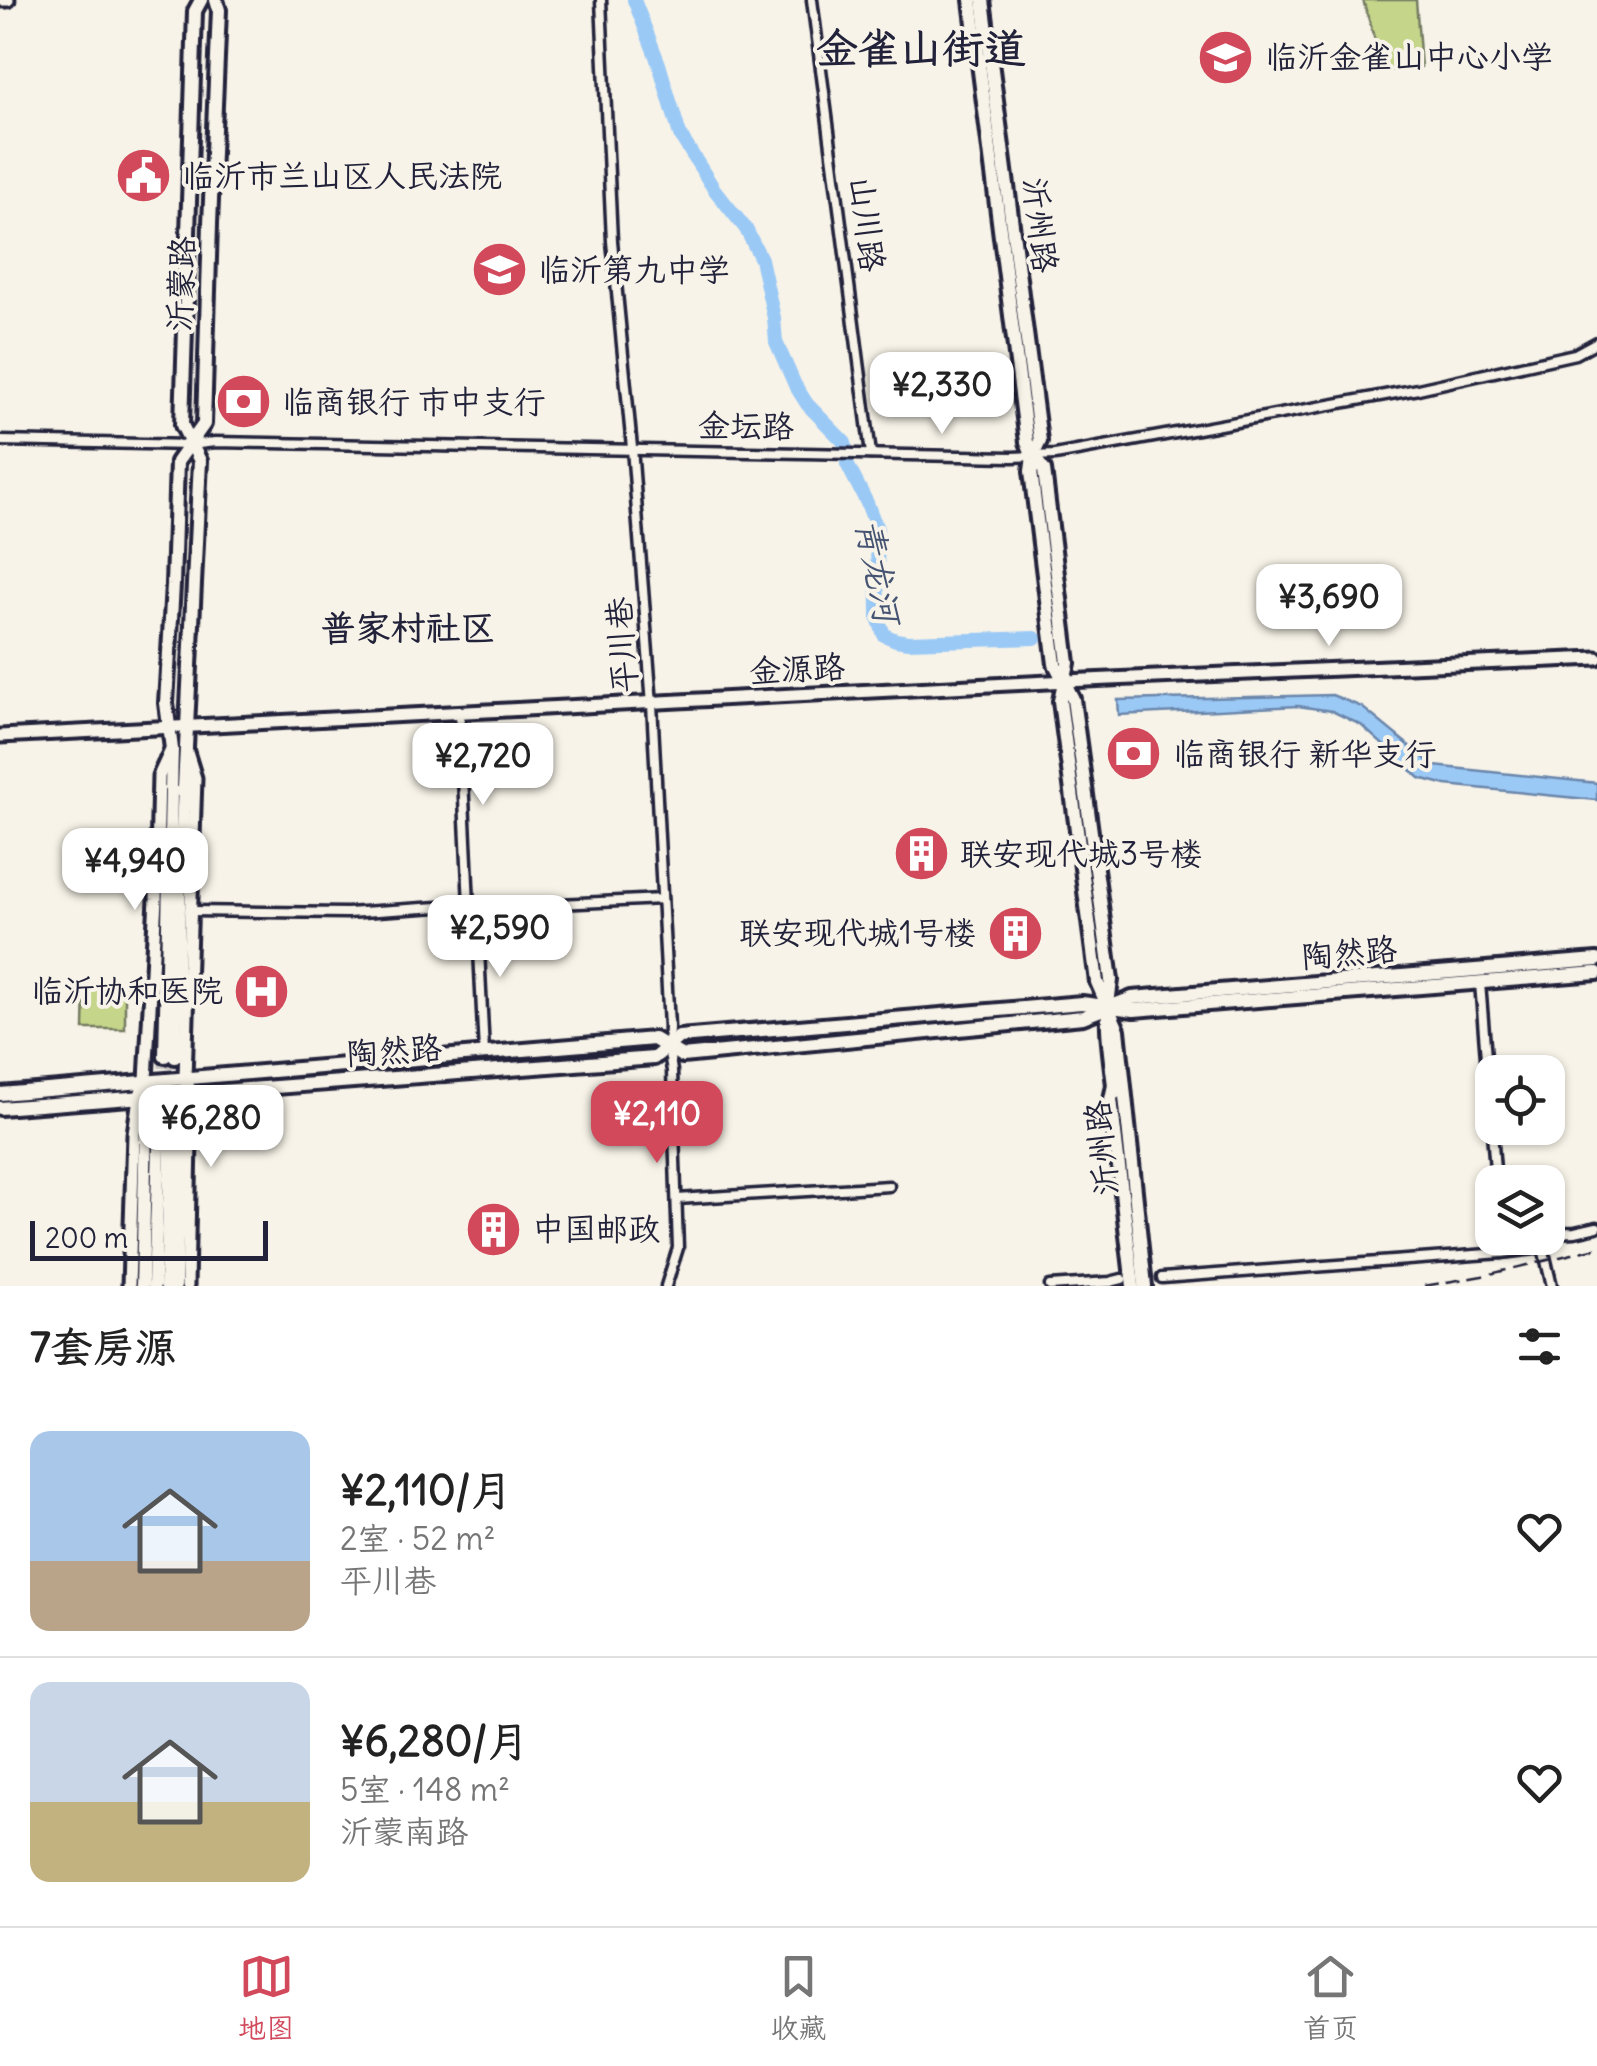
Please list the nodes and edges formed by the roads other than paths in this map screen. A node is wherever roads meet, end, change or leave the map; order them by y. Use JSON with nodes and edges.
{"nodes":[{"id":1,"x":0,"y":0,"type":"edge"},
{"id":2,"x":8,"y":0,"type":"edge"},
{"id":3,"x":201,"y":0,"type":"edge"},
{"id":4,"x":216,"y":0,"type":"edge"},
{"id":5,"x":601,"y":0,"type":"edge"},
{"id":6,"x":812,"y":0,"type":"edge"},
{"id":7,"x":971,"y":0,"type":"edge"},
{"id":8,"x":983,"y":0,"type":"edge"},
{"id":9,"x":1597,"y":342,"type":"edge"},
{"id":10,"x":0,"y":441,"type":"edge"},
{"id":11,"x":190,"y":445,"type":"junction"},
{"id":12,"x":632,"y":448,"type":"junction"},
{"id":13,"x":871,"y":454,"type":"junction"},
{"id":14,"x":1032,"y":456,"type":"junction"},
{"id":15,"x":1597,"y":658,"type":"edge"},
{"id":16,"x":1064,"y":682,"type":"junction"},
{"id":17,"x":652,"y":704,"type":"junction"},
{"id":18,"x":460,"y":713,"type":"junction"},
{"id":19,"x":187,"y":725,"type":"junction"},
{"id":20,"x":168,"y":726,"type":"junction"},
{"id":21,"x":0,"y":736,"type":"edge"},
{"id":22,"x":179,"y":748,"type":"junction"},
{"id":23,"x":662,"y":899,"type":"junction"},
{"id":24,"x":473,"y":907,"type":"junction"},
{"id":25,"x":190,"y":911,"type":"junction"},
{"id":26,"x":1597,"y":960,"type":"edge"},
{"id":27,"x":1535,"y":965,"type":"junction"},
{"id":28,"x":1451,"y":972,"type":"junction"},
{"id":29,"x":1597,"y":973,"type":"edge"},
{"id":30,"x":1508,"y":980,"type":"junction"},
{"id":31,"x":1480,"y":983,"type":"junction"},
{"id":32,"x":1414,"y":988,"type":"junction"},
{"id":33,"x":1106,"y":1007,"type":"junction"},
{"id":34,"x":668,"y":1048,"type":"junction"},
{"id":35,"x":484,"y":1053,"type":"junction"},
{"id":36,"x":170,"y":1057,"type":"tunnel mouth"},
{"id":37,"x":184,"y":1077,"type":"junction"},
{"id":38,"x":146,"y":1080,"type":"junction"},
{"id":39,"x":187,"y":1093,"type":"junction"},
{"id":40,"x":0,"y":1094,"type":"edge"},
{"id":41,"x":144,"y":1096,"type":"junction"},
{"id":42,"x":0,"y":1108,"type":"edge"},
{"id":43,"x":1495,"y":1165,"type":"edge"},
{"id":44,"x":890,"y":1186,"type":"dead end"},
{"id":45,"x":676,"y":1199,"type":"junction"},
{"id":46,"x":1597,"y":1227,"type":"edge"},
{"id":47,"x":1565,"y":1232,"type":"edge"},
{"id":48,"x":1478,"y":1255,"type":"edge"},
{"id":49,"x":1545,"y":1255,"type":"edge"},
{"id":50,"x":1142,"y":1283,"type":"edge"},
{"id":51,"x":129,"y":1286,"type":"edge"},
{"id":52,"x":142,"y":1286,"type":"edge"},
{"id":53,"x":154,"y":1286,"type":"edge"},
{"id":54,"x":166,"y":1286,"type":"edge"},
{"id":55,"x":175,"y":1286,"type":"edge"},
{"id":56,"x":187,"y":1286,"type":"edge"},
{"id":57,"x":666,"y":1286,"type":"edge"},
{"id":58,"x":1050,"y":1286,"type":"edge"},
{"id":59,"x":1552,"y":1286,"type":"edge"}],
"edges":[{"from":1,"to":2,"type":"street"},
{"from":3,"to":11,"type":"main road","name":"沂蒙路"},
{"from":4,"to":11,"type":"main road","name":"沂蒙路"},
{"from":5,"to":12,"type":"street","name":"平川巷"},
{"from":6,"to":13,"type":"street","name":"山川路"},
{"from":7,"to":14,"type":"main road","name":"沂州路"},
{"from":8,"to":14,"type":"main road","name":"沂州路"},
{"from":9,"to":14,"type":"street","name":"金坛路"},
{"from":10,"to":11,"type":"street","name":"金坛路"},
{"from":11,"to":12,"type":"street","name":"金坛路"},
{"from":11,"to":19,"type":"main road","name":"沂蒙路"},
{"from":11,"to":20,"type":"main road","name":"沂蒙路"},
{"from":12,"to":13,"type":"street","name":"金坛路"},
{"from":12,"to":17,"type":"street","name":"平川巷"},
{"from":13,"to":14,"type":"street","name":"金坛路"},
{"from":14,"to":16,"type":"main road","name":"沂州路"},
{"from":15,"to":16,"type":"street","name":"金源路"},
{"from":16,"to":17,"type":"street","name":"金源路"},
{"from":16,"to":33,"type":"main road","name":"沂州路"},
{"from":17,"to":18,"type":"street","name":"金源路"},
{"from":17,"to":23,"type":"street","name":"平川巷"},
{"from":18,"to":19,"type":"street","name":"金源路"},
{"from":18,"to":24,"type":"street"},
{"from":19,"to":20,"type":"street","name":"金源路"},
{"from":19,"to":22,"type":"main road","name":"沂蒙路"},
{"from":20,"to":21,"type":"street","name":"金源路"},
{"from":20,"to":22,"type":"main road","name":"沂蒙路"},
{"from":22,"to":25,"type":"street"},
{"from":22,"to":36,"type":"main road"},
{"from":22,"to":38,"type":"street"},
{"from":23,"to":24,"type":"street"},
{"from":23,"to":34,"type":"street","name":"平川巷"},
{"from":24,"to":25,"type":"street"},
{"from":24,"to":35,"type":"street"},
{"from":25,"to":37,"type":"street"},
{"from":26,"to":27,"type":"main road","name":"陶然路"},
{"from":27,"to":28,"type":"main road","name":"陶然路"},
{"from":27,"to":30,"type":"main road"},
{"from":28,"to":32,"type":"main road"},
{"from":28,"to":33,"type":"main road","name":"陶然路"},
{"from":29,"to":30,"type":"main road","name":"陶然路"},
{"from":30,"to":31,"type":"main road","name":"陶然路"},
{"from":31,"to":32,"type":"main road","name":"陶然路"},
{"from":31,"to":43,"type":"street"},
{"from":32,"to":33,"type":"main road","name":"陶然路"},
{"from":33,"to":34,"type":"main road","name":"陶然路"},
{"from":33,"to":50,"type":"main road","name":"沂州路"},
{"from":34,"to":35,"type":"main road","name":"陶然路"},
{"from":34,"to":39,"type":"main road","name":"陶然路"},
{"from":34,"to":45,"type":"street","name":"平川巷"},
{"from":35,"to":37,"type":"main road","name":"陶然路"},
{"from":37,"to":38,"type":"main road","name":"陶然路"},
{"from":37,"to":39,"type":"main road"},
{"from":38,"to":40,"type":"main road","name":"陶然路"},
{"from":38,"to":41,"type":"main road"},
{"from":39,"to":41,"type":"main road","name":"陶然路"},
{"from":39,"to":55,"type":"main road"},
{"from":39,"to":56,"type":"street"},
{"from":41,"to":42,"type":"main road","name":"陶然路"},
{"from":41,"to":51,"type":"street"},
{"from":41,"to":52,"type":"main road"},
{"from":44,"to":45,"type":"street"},
{"from":45,"to":57,"type":"street","name":"平川巷"},
{"from":46,"to":47,"type":"street"},
{"from":48,"to":50,"type":"street"},
{"from":49,"to":59,"type":"street"},
{"from":50,"to":58,"type":"street"},
{"from":53,"to":54,"type":"main road"}]}
